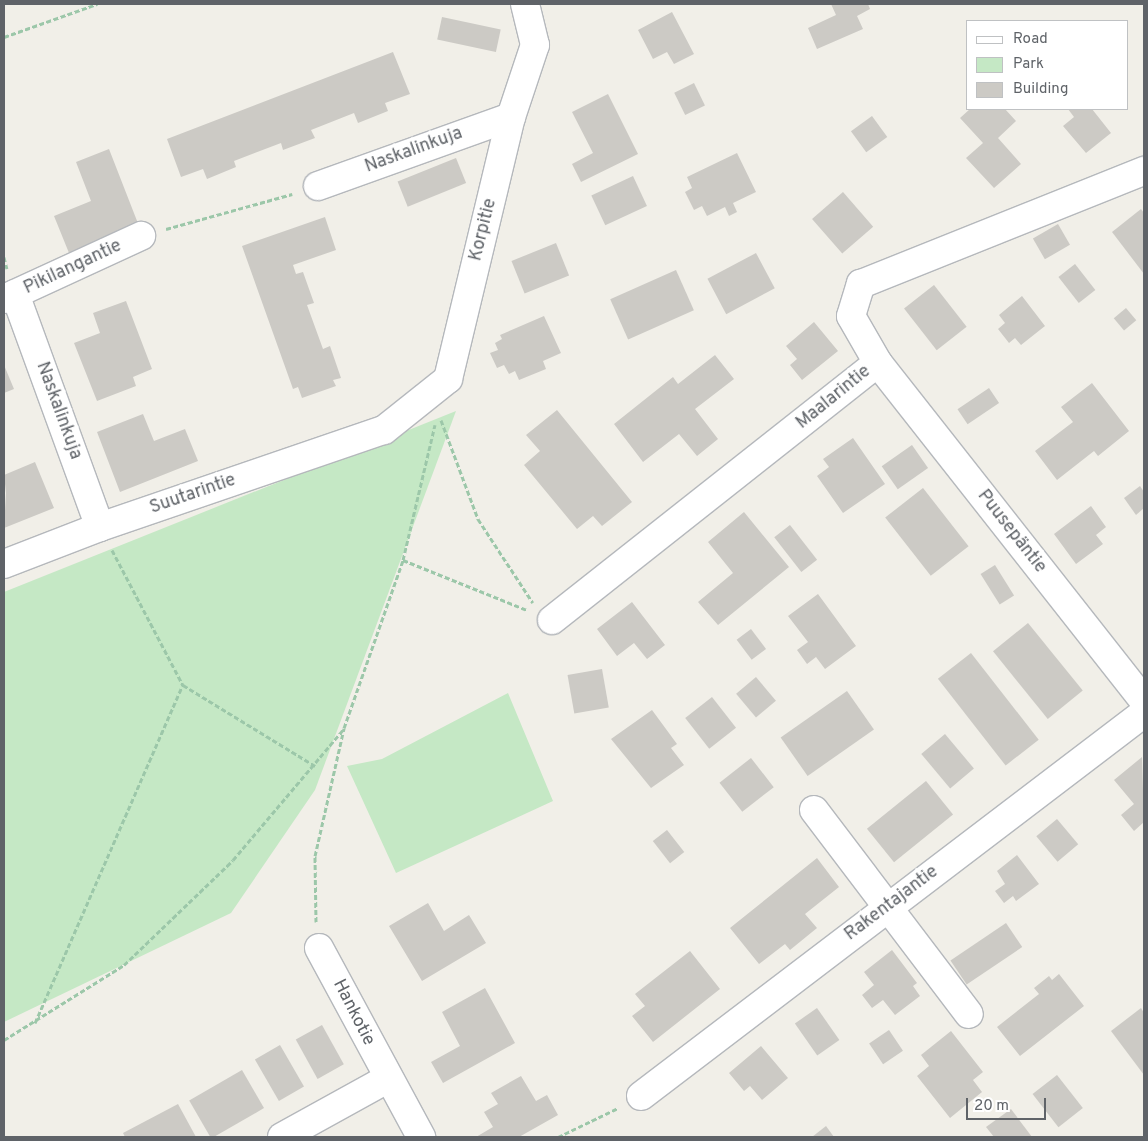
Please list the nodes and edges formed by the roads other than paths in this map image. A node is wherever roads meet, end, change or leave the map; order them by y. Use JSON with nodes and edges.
{"nodes":[{"id":1,"x":525,"y":4,"type":"edge"},
{"id":2,"x":511,"y":117,"type":"junction"},
{"id":3,"x":1144,"y":172,"type":"edge"},
{"id":4,"x":318,"y":186,"type":"road end"},
{"id":5,"x":141,"y":236,"type":"road end"},
{"id":6,"x":9,"y":296,"type":"edge"},
{"id":7,"x":878,"y":363,"type":"junction"},
{"id":8,"x":384,"y":430,"type":"joint"},
{"id":9,"x":100,"y":527,"type":"junction"},
{"id":10,"x":4,"y":564,"type":"edge"},
{"id":11,"x":552,"y":620,"type":"road end"},
{"id":12,"x":1144,"y":701,"type":"edge"},
{"id":13,"x":1144,"y":713,"type":"edge"},
{"id":14,"x":814,"y":810,"type":"dead end"},
{"id":15,"x":890,"y":905,"type":"junction"},
{"id":16,"x":319,"y":948,"type":"road end"},
{"id":17,"x":969,"y":1014,"type":"dead end"},
{"id":18,"x":387,"y":1078,"type":"junction"},
{"id":19,"x":641,"y":1096,"type":"road end"},
{"id":20,"x":282,"y":1137,"type":"edge"},
{"id":21,"x":421,"y":1137,"type":"edge"}],
"edges":[{"from":1,"to":2,"type":"street","name":"Korpitie"},
{"from":2,"to":4,"type":"street","name":"Naskalinkuja"},
{"from":2,"to":8,"type":"street","name":"Korpitie"},
{"from":3,"to":7,"type":"street","name":"Maalarintie"},
{"from":5,"to":6,"type":"street","name":"Pikilangantie"},
{"from":6,"to":9,"type":"street","name":"Naskalinkuja"},
{"from":7,"to":11,"type":"street","name":"Maalarintie"},
{"from":7,"to":12,"type":"street","name":"Puusepäntie"},
{"from":8,"to":9,"type":"street","name":"Suutarintie"},
{"from":9,"to":10,"type":"street","name":"Suutarintie"},
{"from":13,"to":15,"type":"street","name":"Rakentajantie"},
{"from":14,"to":15,"type":"street"},
{"from":15,"to":17,"type":"street"},
{"from":15,"to":19,"type":"street","name":"Rakentajantie"},
{"from":16,"to":18,"type":"street","name":"Hankotie"},
{"from":18,"to":20,"type":"street"},
{"from":18,"to":21,"type":"street","name":"Hankotie"}]}
